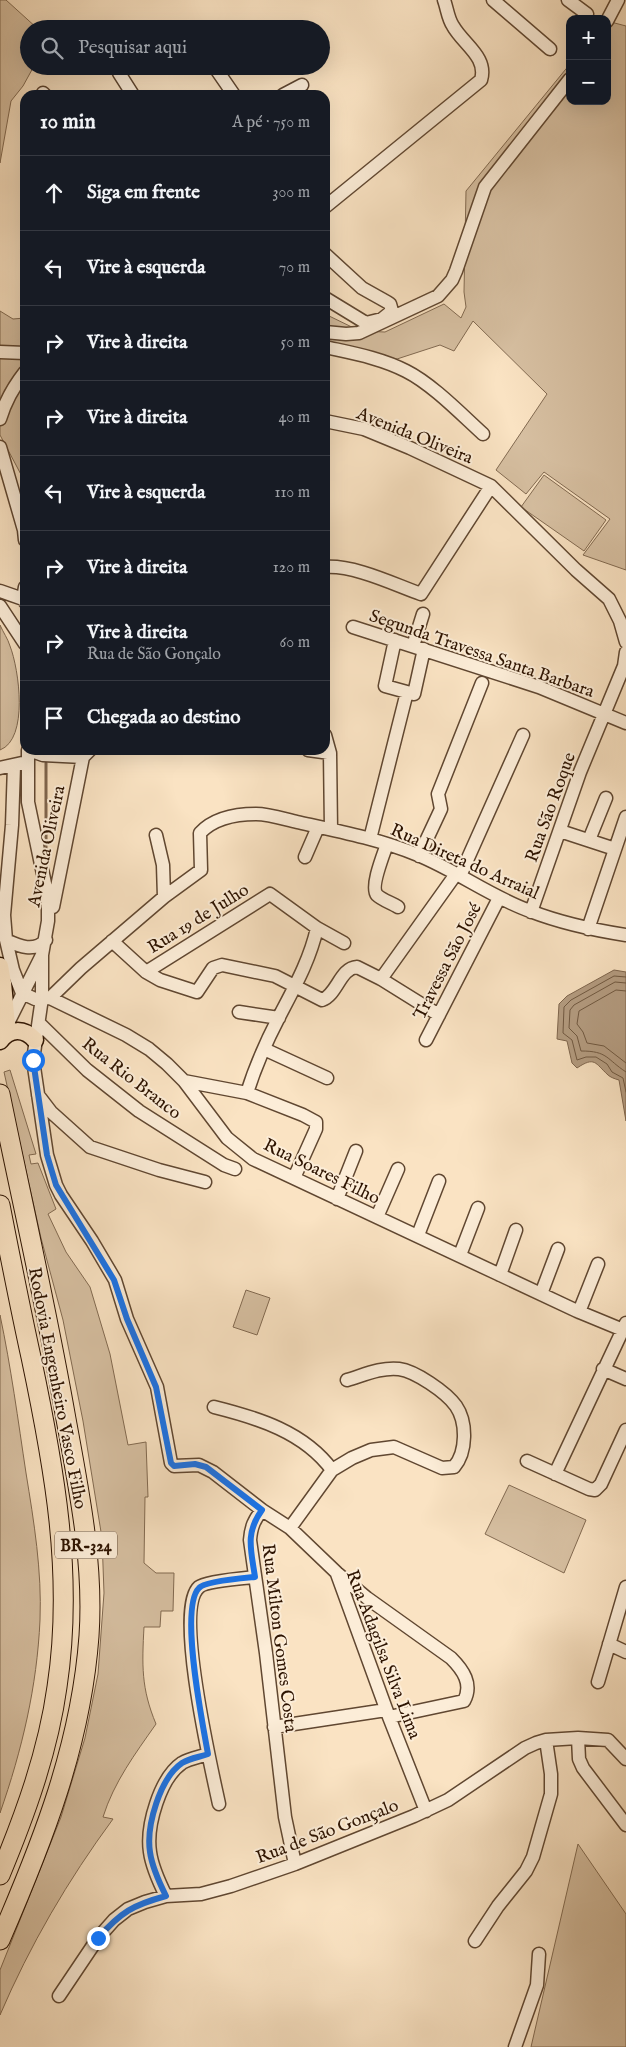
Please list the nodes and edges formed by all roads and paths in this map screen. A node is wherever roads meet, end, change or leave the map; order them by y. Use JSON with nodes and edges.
{"nodes":[{"id":1,"x":444,"y":0,"type":"edge"},
{"id":2,"x":493,"y":0,"type":"edge"},
{"id":3,"x":568,"y":0,"type":"edge"},
{"id":4,"x":618,"y":0,"type":"edge"},
{"id":5,"x":587,"y":14,"type":"dead end"},
{"id":6,"x":610,"y":15,"type":"edge"},
{"id":7,"x":550,"y":49,"type":"dead end"},
{"id":8,"x":119,"y":75,"type":"edge"},
{"id":9,"x":220,"y":75,"type":"edge"},
{"id":10,"x":566,"y":84,"type":"edge"},
{"id":11,"x":302,"y":85,"type":"dead end"},
{"id":12,"x":130,"y":90,"type":"edge"},
{"id":13,"x":231,"y":90,"type":"edge"},
{"id":14,"x":292,"y":90,"type":"edge"},
{"id":15,"x":330,"y":203,"type":"edge"},
{"id":16,"x":330,"y":259,"type":"edge"},
{"id":17,"x":330,"y":301,"type":"edge"},
{"id":18,"x":330,"y":332,"type":"edge"},
{"id":19,"x":330,"y":348,"type":"edge"},
{"id":20,"x":0,"y":352,"type":"edge"},
{"id":21,"x":20,"y":353,"type":"edge"},
{"id":22,"x":20,"y":379,"type":"edge"},
{"id":23,"x":0,"y":420,"type":"edge"},
{"id":24,"x":330,"y":422,"type":"edge"},
{"id":25,"x":483,"y":434,"type":"dead end"},
{"id":26,"x":0,"y":447,"type":"edge"},
{"id":27,"x":491,"y":486,"type":"junction"},
{"id":28,"x":20,"y":516,"type":"edge"},
{"id":29,"x":330,"y":567,"type":"edge"},
{"id":30,"x":0,"y":591,"type":"edge"},
{"id":31,"x":20,"y":595,"type":"edge"},
{"id":32,"x":0,"y":606,"type":"edge"},
{"id":33,"x":423,"y":614,"type":"dead end"},
{"id":34,"x":354,"y":627,"type":"dead end"},
{"id":35,"x":20,"y":636,"type":"edge"},
{"id":36,"x":395,"y":640,"type":"junction"},
{"id":37,"x":626,"y":642,"type":"edge"},
{"id":38,"x":418,"y":648,"type":"junction"},
{"id":39,"x":626,"y":652,"type":"edge"},
{"id":40,"x":482,"y":683,"type":"dead end"},
{"id":41,"x":411,"y":693,"type":"junction"},
{"id":42,"x":605,"y":715,"type":"junction"},
{"id":43,"x":626,"y":723,"type":"edge"},
{"id":44,"x":524,"y":735,"type":"dead end"},
{"id":45,"x":330,"y":753,"type":"edge"},
{"id":46,"x":27,"y":755,"type":"edge"},
{"id":47,"x":28,"y":755,"type":"edge"},
{"id":48,"x":86,"y":755,"type":"edge"},
{"id":49,"x":14,"y":766,"type":"junction"},
{"id":50,"x":0,"y":768,"type":"edge"},
{"id":51,"x":606,"y":798,"type":"dead end"},
{"id":52,"x":626,"y":817,"type":"edge"},
{"id":53,"x":318,"y":826,"type":"junction"},
{"id":54,"x":331,"y":829,"type":"junction"},
{"id":55,"x":560,"y":831,"type":"junction"},
{"id":56,"x":156,"y":835,"type":"dead end"},
{"id":57,"x":370,"y":839,"type":"junction"},
{"id":58,"x":589,"y":840,"type":"junction"},
{"id":59,"x":387,"y":844,"type":"junction"},
{"id":60,"x":615,"y":849,"type":"junction"},
{"id":61,"x":419,"y":856,"type":"junction"},
{"id":62,"x":305,"y":857,"type":"dead end"},
{"id":63,"x":458,"y":875,"type":"junction"},
{"id":64,"x":164,"y":897,"type":"junction"},
{"id":65,"x":499,"y":898,"type":"junction"},
{"id":66,"x":398,"y":907,"type":"dead end"},
{"id":67,"x":530,"y":912,"type":"junction"},
{"id":68,"x":48,"y":922,"type":"junction"},
{"id":69,"x":317,"y":928,"type":"junction"},
{"id":70,"x":588,"y":929,"type":"junction"},
{"id":71,"x":626,"y":935,"type":"edge"},
{"id":72,"x":6,"y":940,"type":"junction"},
{"id":73,"x":46,"y":940,"type":"junction"},
{"id":74,"x":112,"y":941,"type":"junction"},
{"id":75,"x":344,"y":943,"type":"dead end"},
{"id":76,"x":42,"y":955,"type":"junction"},
{"id":77,"x":0,"y":966,"type":"edge"},
{"id":78,"x":146,"y":972,"type":"junction"},
{"id":79,"x":381,"y":979,"type":"junction"},
{"id":80,"x":296,"y":986,"type":"junction"},
{"id":81,"x":22,"y":993,"type":"junction"},
{"id":82,"x":46,"y":998,"type":"junction"},
{"id":83,"x":239,"y":1012,"type":"dead end"},
{"id":84,"x":439,"y":1015,"type":"junction"},
{"id":85,"x":279,"y":1018,"type":"junction"},
{"id":86,"x":39,"y":1023,"type":"junction"},
{"id":87,"x":2,"y":1035,"type":"edge"},
{"id":88,"x":35,"y":1040,"type":"junction"},
{"id":89,"x":426,"y":1040,"type":"dead end"},
{"id":90,"x":264,"y":1049,"type":"junction"},
{"id":91,"x":327,"y":1078,"type":"dead end"},
{"id":92,"x":184,"y":1081,"type":"junction"},
{"id":93,"x":247,"y":1093,"type":"junction"},
{"id":94,"x":0,"y":1094,"type":"edge"},
{"id":95,"x":38,"y":1095,"type":"junction"},
{"id":96,"x":356,"y":1151,"type":"dead end"},
{"id":97,"x":398,"y":1169,"type":"dead end"},
{"id":98,"x":235,"y":1170,"type":"dead end"},
{"id":99,"x":294,"y":1178,"type":"junction"},
{"id":100,"x":439,"y":1181,"type":"dead end"},
{"id":101,"x":205,"y":1182,"type":"dead end"},
{"id":102,"x":337,"y":1198,"type":"junction"},
{"id":103,"x":0,"y":1205,"type":"edge"},
{"id":104,"x":478,"y":1208,"type":"dead end"},
{"id":105,"x":377,"y":1217,"type":"junction"},
{"id":106,"x":516,"y":1230,"type":"dead end"},
{"id":107,"x":418,"y":1235,"type":"junction"},
{"id":108,"x":558,"y":1249,"type":"dead end"},
{"id":109,"x":460,"y":1255,"type":"junction"},
{"id":110,"x":598,"y":1264,"type":"dead end"},
{"id":111,"x":500,"y":1275,"type":"junction"},
{"id":112,"x":541,"y":1294,"type":"junction"},
{"id":113,"x":579,"y":1312,"type":"junction"},
{"id":114,"x":624,"y":1326,"type":"edge"},
{"id":115,"x":614,"y":1347,"type":"junction"},
{"id":116,"x":626,"y":1354,"type":"edge"},
{"id":117,"x":603,"y":1370,"type":"junction"},
{"id":118,"x":626,"y":1379,"type":"edge"},
{"id":119,"x":347,"y":1380,"type":"dead end"},
{"id":120,"x":214,"y":1407,"type":"dead end"},
{"id":121,"x":626,"y":1430,"type":"edge"},
{"id":122,"x":527,"y":1461,"type":"dead end"},
{"id":123,"x":332,"y":1470,"type":"junction"},
{"id":124,"x":555,"y":1474,"type":"junction"},
{"id":125,"x":262,"y":1510,"type":"junction"},
{"id":126,"x":290,"y":1528,"type":"junction"},
{"id":127,"x":336,"y":1573,"type":"junction"},
{"id":128,"x":255,"y":1577,"type":"junction"},
{"id":129,"x":625,"y":1595,"type":"edge"},
{"id":130,"x":609,"y":1644,"type":"junction"},
{"id":131,"x":626,"y":1652,"type":"edge"},
{"id":132,"x":598,"y":1682,"type":"dead end"},
{"id":133,"x":388,"y":1714,"type":"junction"},
{"id":134,"x":274,"y":1727,"type":"junction"},
{"id":135,"x":578,"y":1738,"type":"junction"},
{"id":136,"x":546,"y":1740,"type":"junction"},
{"id":137,"x":608,"y":1740,"type":"junction"},
{"id":138,"x":626,"y":1744,"type":"edge"},
{"id":139,"x":208,"y":1754,"type":"junction"},
{"id":140,"x":626,"y":1758,"type":"edge"},
{"id":141,"x":219,"y":1804,"type":"dead end"},
{"id":142,"x":426,"y":1811,"type":"junction"},
{"id":143,"x":626,"y":1825,"type":"edge"},
{"id":144,"x":295,"y":1864,"type":"junction"},
{"id":145,"x":0,"y":1874,"type":"edge"},
{"id":146,"x":166,"y":1896,"type":"junction"},
{"id":147,"x":0,"y":1940,"type":"edge"},
{"id":148,"x":475,"y":1941,"type":"dead end"},
{"id":149,"x":539,"y":1954,"type":"dead end"},
{"id":150,"x":59,"y":1996,"type":"dead end"},
{"id":151,"x":514,"y":2047,"type":"edge"}],
"edges":[{"from":1,"to":15,"type":"street"},
{"from":2,"to":7,"type":"street"},
{"from":3,"to":5,"type":"street"},
{"from":4,"to":6,"type":"street"},
{"from":8,"to":12,"type":"street"},
{"from":9,"to":13,"type":"street"},
{"from":10,"to":18,"type":"street"},
{"from":11,"to":14,"type":"street"},
{"from":16,"to":17,"type":"street"},
{"from":19,"to":25,"type":"street"},
{"from":20,"to":21,"type":"street"},
{"from":22,"to":23,"type":"street"},
{"from":24,"to":27,"type":"street","name":"Avenida Oliveira"},
{"from":26,"to":28,"type":"street"},
{"from":27,"to":29,"type":"street"},
{"from":27,"to":37,"type":"street","name":"Avenida Oliveira"},
{"from":30,"to":31,"type":"street"},
{"from":32,"to":35,"type":"street"},
{"from":33,"to":38,"type":"street"},
{"from":34,"to":36,"type":"street","name":"Segunda Travessa Santa Barbara"},
{"from":36,"to":38,"type":"street","name":"Segunda Travessa Santa Barbara"},
{"from":36,"to":41,"type":"street"},
{"from":38,"to":41,"type":"street"},
{"from":38,"to":42,"type":"street","name":"Segunda Travessa Santa Barbara"},
{"from":39,"to":42,"type":"street","name":"Rua São Roque"},
{"from":40,"to":61,"type":"street"},
{"from":41,"to":57,"type":"street"},
{"from":42,"to":43,"type":"street","name":"Segunda Travessa Santa Barbara"},
{"from":42,"to":55,"type":"street","name":"Rua São Roque"},
{"from":44,"to":63,"type":"street"},
{"from":45,"to":54,"type":"street"},
{"from":46,"to":49,"type":"street"},
{"from":47,"to":68,"type":"street"},
{"from":48,"to":68,"type":"street","name":"Avenida Oliveira"},
{"from":49,"to":50,"type":"street"},
{"from":49,"to":72,"type":"street"},
{"from":51,"to":58,"type":"street"},
{"from":52,"to":60,"type":"street"},
{"from":53,"to":54,"type":"street","name":"Rua Direta do Arraial"},
{"from":53,"to":62,"type":"street"},
{"from":53,"to":64,"type":"street","name":"Rua Direta do Arraial"},
{"from":54,"to":57,"type":"street","name":"Rua Direta do Arraial"},
{"from":55,"to":58,"type":"street"},
{"from":55,"to":67,"type":"street","name":"Rua São Roque"},
{"from":56,"to":64,"type":"street"},
{"from":57,"to":59,"type":"street","name":"Rua Direta do Arraial"},
{"from":58,"to":60,"type":"street"},
{"from":59,"to":61,"type":"street","name":"Rua Direta do Arraial"},
{"from":59,"to":66,"type":"street"},
{"from":60,"to":70,"type":"street"},
{"from":61,"to":63,"type":"street","name":"Rua Direta do Arraial"},
{"from":63,"to":65,"type":"street","name":"Rua Direta do Arraial"},
{"from":63,"to":79,"type":"street"},
{"from":64,"to":74,"type":"street","name":"Rua Direta do Arraial"},
{"from":65,"to":67,"type":"street","name":"Rua Direta do Arraial"},
{"from":65,"to":84,"type":"street","name":"Travessa São José"},
{"from":67,"to":70,"type":"street","name":"Rua Direta do Arraial"},
{"from":68,"to":73,"type":"street"},
{"from":69,"to":75,"type":"street"},
{"from":69,"to":78,"type":"street","name":"Rua 19 de Julho"},
{"from":69,"to":80,"type":"street"},
{"from":70,"to":71,"type":"street","name":"Rua Direta do Arraial"},
{"from":72,"to":73,"type":"street"},
{"from":72,"to":81,"type":"street"},
{"from":73,"to":76,"type":"street"},
{"from":74,"to":78,"type":"street"},
{"from":74,"to":82,"type":"street","name":"Rua Direta do Arraial"},
{"from":76,"to":81,"type":"street"},
{"from":76,"to":82,"type":"street"},
{"from":77,"to":87,"type":"main road"},
{"from":78,"to":80,"type":"street"},
{"from":79,"to":80,"type":"street"},
{"from":79,"to":84,"type":"street"},
{"from":80,"to":85,"type":"street"},
{"from":81,"to":82,"type":"street","name":"Rua Soares Filho"},
{"from":81,"to":87,"type":"street"},
{"from":82,"to":86,"type":"street"},
{"from":82,"to":92,"type":"street","name":"Rua Soares Filho"},
{"from":83,"to":85,"type":"street"},
{"from":84,"to":89,"type":"street","name":"Travessa São José"},
{"from":85,"to":90,"type":"street"},
{"from":86,"to":88,"type":"street"},
{"from":86,"to":98,"type":"street","name":"Rua Rio Branco"},
{"from":87,"to":88,"type":"main road"},
{"from":88,"to":95,"type":"street"},
{"from":90,"to":91,"type":"street"},
{"from":90,"to":93,"type":"street"},
{"from":92,"to":93,"type":"street"},
{"from":92,"to":99,"type":"street","name":"Rua Soares Filho"},
{"from":93,"to":99,"type":"street"},
{"from":94,"to":147,"type":"highway","name":"Rodovia Engenheiro Vasco Filho","number":"BR-324"},
{"from":95,"to":101,"type":"street"},
{"from":95,"to":125,"type":"street"},
{"from":96,"to":102,"type":"street"},
{"from":97,"to":105,"type":"street"},
{"from":99,"to":102,"type":"street","name":"Rua Soares Filho"},
{"from":100,"to":107,"type":"street"},
{"from":102,"to":105,"type":"street","name":"Rua Soares Filho"},
{"from":103,"to":145,"type":"highway","name":"Rodovia Engenheiro Vasco Filho","number":"BR-324"},
{"from":104,"to":109,"type":"street"},
{"from":105,"to":107,"type":"street","name":"Rua Soares Filho"},
{"from":106,"to":111,"type":"street"},
{"from":107,"to":109,"type":"street","name":"Rua Soares Filho"},
{"from":108,"to":112,"type":"street"},
{"from":109,"to":111,"type":"street","name":"Rua Soares Filho"},
{"from":110,"to":113,"type":"street"},
{"from":111,"to":112,"type":"street","name":"Rua Soares Filho"},
{"from":112,"to":113,"type":"street","name":"Rua Soares Filho"},
{"from":113,"to":114,"type":"street","name":"Rua Soares Filho"},
{"from":114,"to":115,"type":"street"},
{"from":115,"to":116,"type":"street"},
{"from":115,"to":117,"type":"street"},
{"from":117,"to":118,"type":"street"},
{"from":117,"to":124,"type":"street"},
{"from":119,"to":123,"type":"street"},
{"from":120,"to":123,"type":"street"},
{"from":121,"to":124,"type":"street"},
{"from":122,"to":124,"type":"street"},
{"from":123,"to":126,"type":"street"},
{"from":125,"to":126,"type":"street","name":"Rua Adagilsa Silva Lima"},
{"from":125,"to":128,"type":"street","name":"Rua Milton Gomes Costa"},
{"from":126,"to":127,"type":"street","name":"Rua Adagilsa Silva Lima"},
{"from":127,"to":133,"type":"street","name":"Rua Adagilsa Silva Lima"},
{"from":127,"to":133,"type":"street"},
{"from":128,"to":134,"type":"street","name":"Rua Milton Gomes Costa"},
{"from":128,"to":139,"type":"street"},
{"from":129,"to":130,"type":"street"},
{"from":130,"to":131,"type":"street"},
{"from":130,"to":132,"type":"street"},
{"from":133,"to":134,"type":"street"},
{"from":133,"to":142,"type":"street","name":"Rua Adagilsa Silva Lima"},
{"from":134,"to":144,"type":"street","name":"Rua Milton Gomes Costa"},
{"from":135,"to":136,"type":"street","name":"Rua de São Gonçalo"},
{"from":135,"to":137,"type":"street","name":"Rua de São Gonçalo"},
{"from":135,"to":143,"type":"street"},
{"from":136,"to":142,"type":"street","name":"Rua de São Gonçalo"},
{"from":136,"to":148,"type":"street"},
{"from":137,"to":138,"type":"street","name":"Rua de São Gonçalo"},
{"from":137,"to":140,"type":"street"},
{"from":139,"to":141,"type":"street"},
{"from":139,"to":146,"type":"street"},
{"from":142,"to":144,"type":"street","name":"Rua de São Gonçalo"},
{"from":144,"to":146,"type":"street","name":"Rua de São Gonçalo"},
{"from":146,"to":150,"type":"street","name":"Rua de São Gonçalo"},
{"from":149,"to":151,"type":"street"}]}
